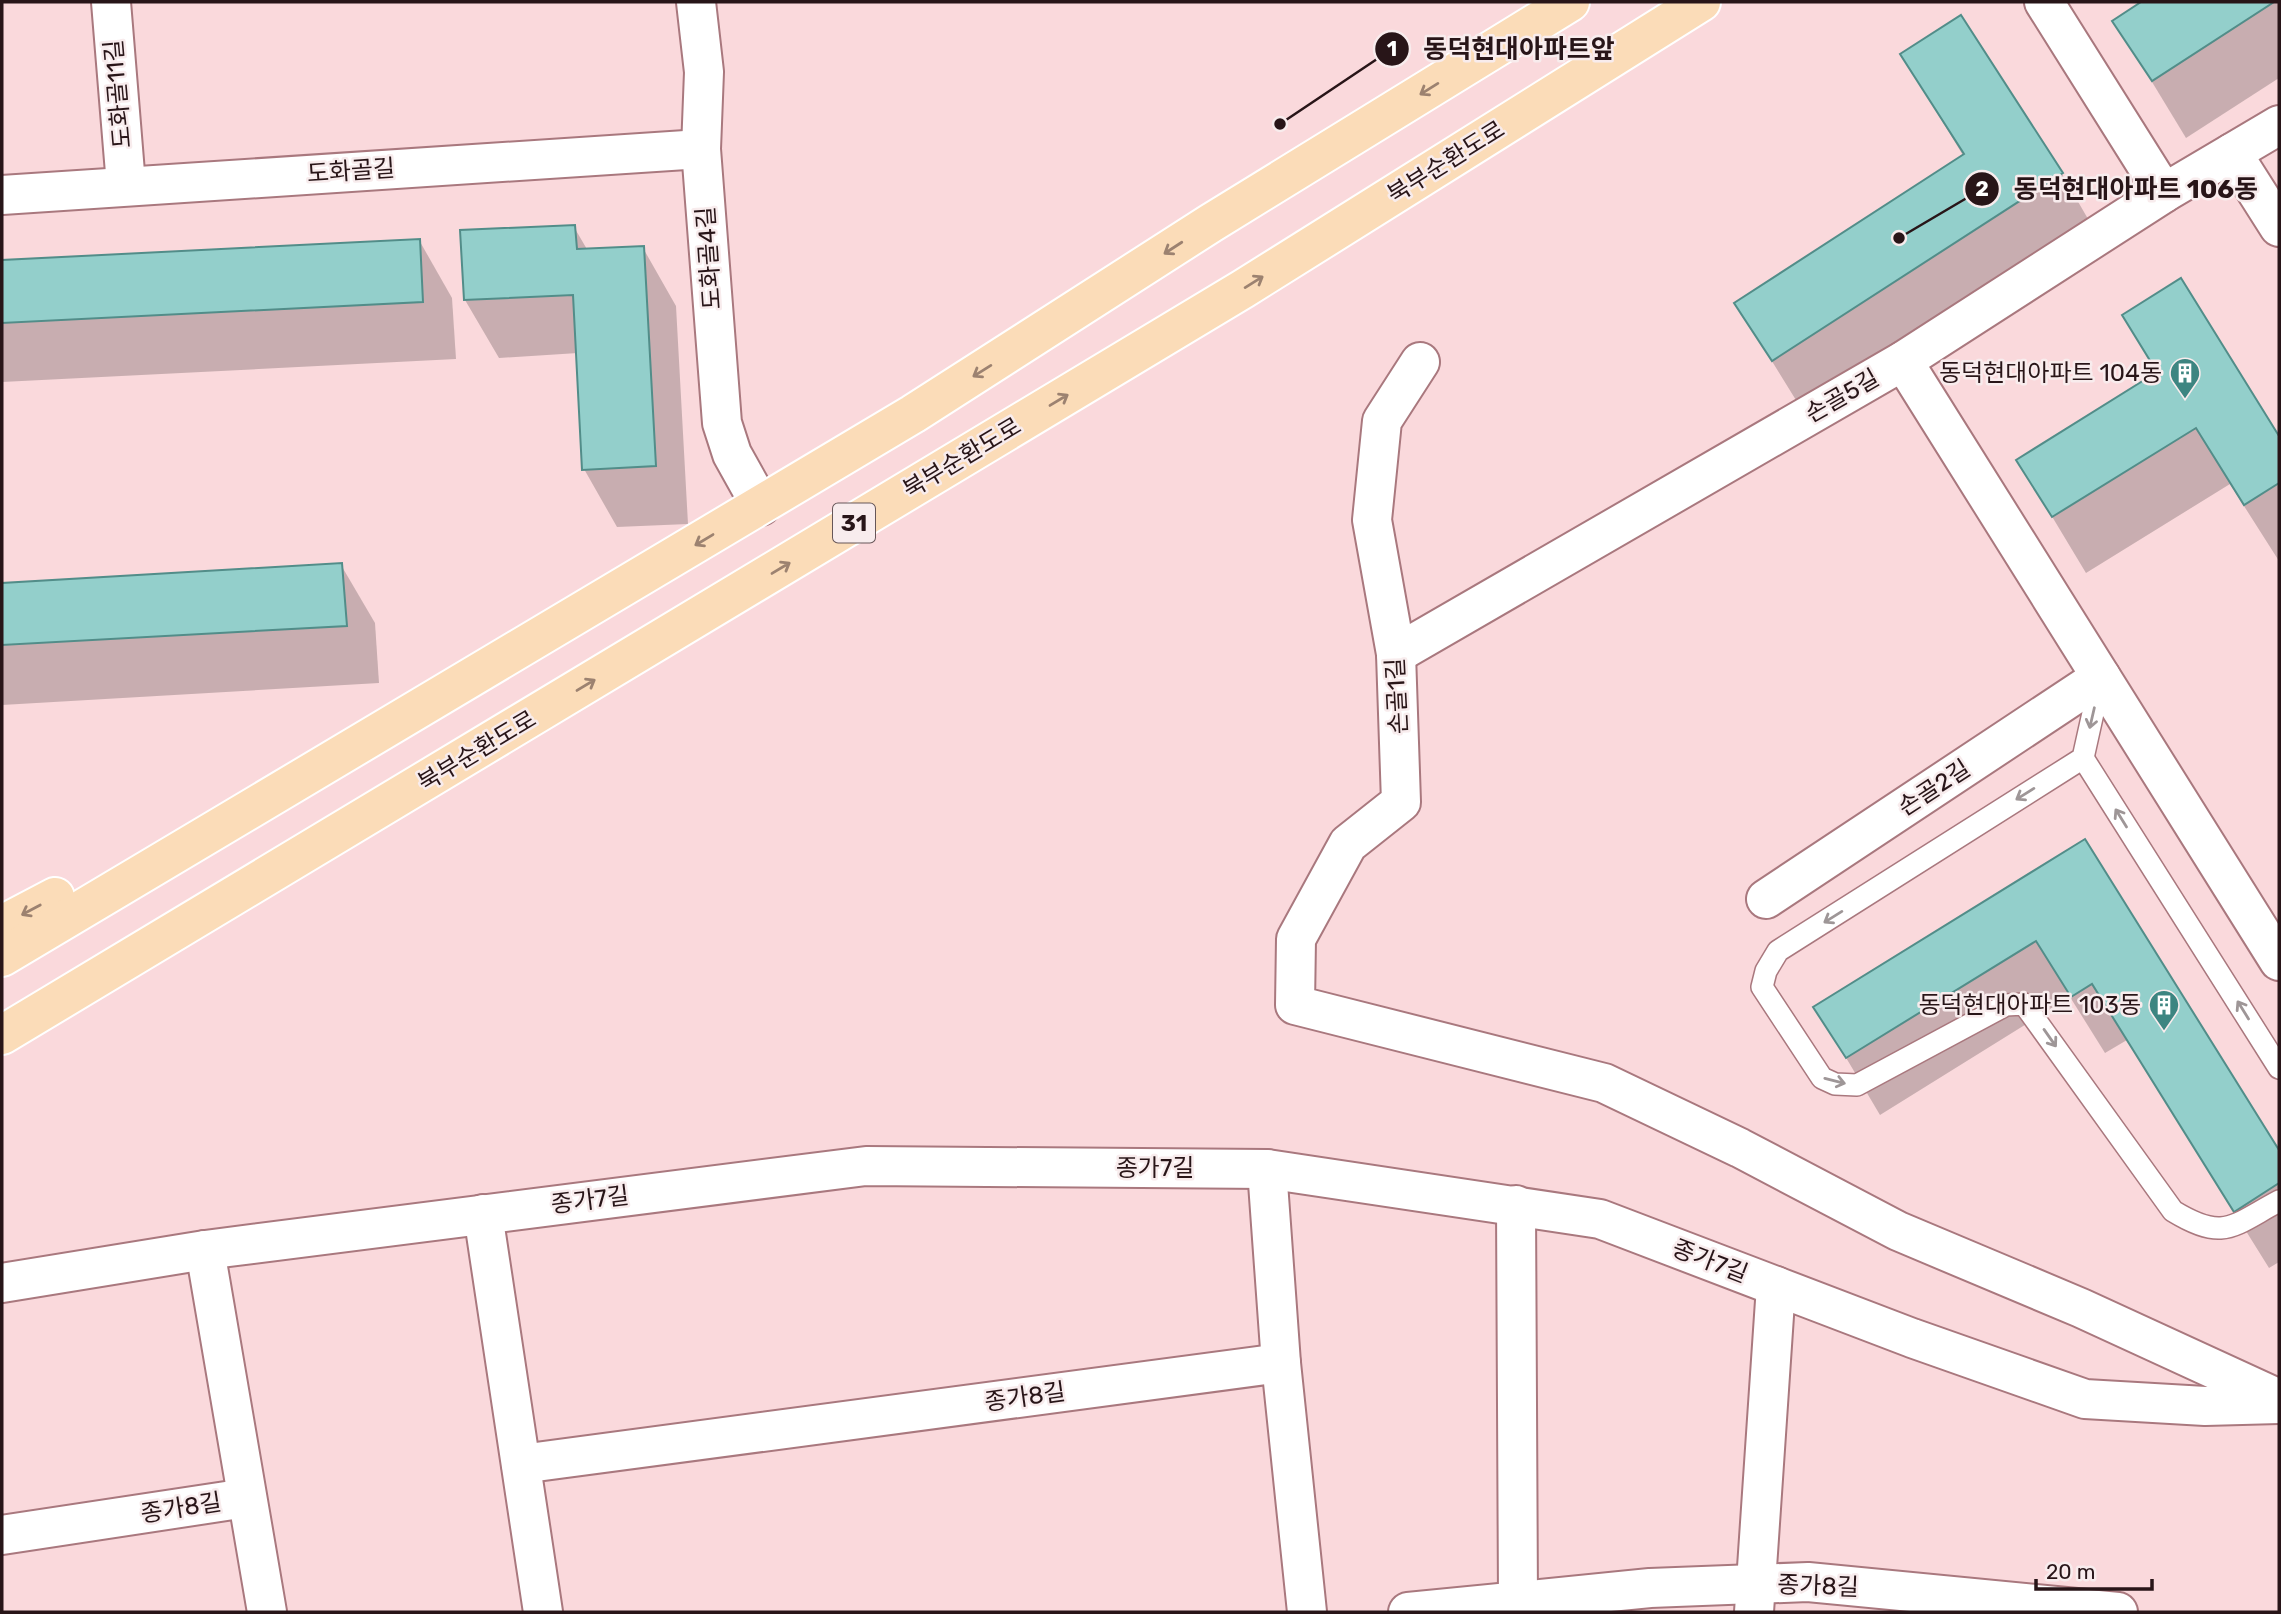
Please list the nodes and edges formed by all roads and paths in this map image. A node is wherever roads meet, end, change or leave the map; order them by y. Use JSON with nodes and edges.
{"nodes":[{"id":1,"x":111,"y":2,"type":"edge"},
{"id":2,"x":696,"y":2,"type":"edge"},
{"id":3,"x":1570,"y":2,"type":"edge"},
{"id":4,"x":1701,"y":2,"type":"edge"},
{"id":5,"x":2044,"y":2,"type":"edge"},
{"id":6,"x":2279,"y":125,"type":"edge"},
{"id":7,"x":701,"y":149,"type":"junction"},
{"id":8,"x":2232,"y":153,"type":"junction"},
{"id":9,"x":126,"y":186,"type":"junction"},
{"id":10,"x":2164,"y":193,"type":"junction"},
{"id":11,"x":2,"y":195,"type":"edge"},
{"id":12,"x":2279,"y":227,"type":"edge"},
{"id":13,"x":1903,"y":361,"type":"junction"},
{"id":14,"x":1420,"y":362,"type":"dead end"},
{"id":15,"x":761,"y":506,"type":"junction"},
{"id":16,"x":1396,"y":654,"type":"junction"},
{"id":17,"x":503,"y":661,"type":"junction"},
{"id":18,"x":2101,"y":677,"type":"junction"},
{"id":19,"x":538,"y":715,"type":"junction"},
{"id":20,"x":2082,"y":758,"type":"junction"},
{"id":21,"x":1766,"y":899,"type":"dead end"},
{"id":22,"x":2,"y":925,"type":"edge"},
{"id":23,"x":2276,"y":949,"type":"edge"},
{"id":24,"x":2,"y":957,"type":"edge"},
{"id":25,"x":2,"y":1035,"type":"edge"},
{"id":26,"x":2,"y":1062,"type":"edge"},
{"id":27,"x":2279,"y":1068,"type":"edge"},
{"id":28,"x":1267,"y":1169,"type":"junction"},
{"id":29,"x":2279,"y":1201,"type":"edge"},
{"id":30,"x":1516,"y":1205,"type":"junction"},
{"id":31,"x":483,"y":1214,"type":"junction"},
{"id":32,"x":205,"y":1250,"type":"junction"},
{"id":33,"x":2,"y":1283,"type":"edge"},
{"id":34,"x":1776,"y":1286,"type":"junction"},
{"id":35,"x":1281,"y":1363,"type":"junction"},
{"id":36,"x":2279,"y":1401,"type":"edge"},
{"id":37,"x":521,"y":1464,"type":"junction"},
{"id":38,"x":247,"y":1498,"type":"junction"},
{"id":39,"x":2,"y":1535,"type":"edge"},
{"id":40,"x":1754,"y":1598,"type":"edge"},
{"id":41,"x":1518,"y":1601,"type":"junction"},
{"id":42,"x":267,"y":1612,"type":"edge"},
{"id":43,"x":543,"y":1612,"type":"edge"},
{"id":44,"x":1307,"y":1612,"type":"edge"},
{"id":45,"x":1408,"y":1612,"type":"edge"},
{"id":46,"x":2118,"y":1612,"type":"edge"}],
"edges":[{"from":1,"to":9,"type":"street","name":"도화골11길"},
{"from":2,"to":7,"type":"street","name":"도화골4길"},
{"from":3,"to":15,"type":"main road","number":"31","one_way":true},
{"from":19,"to":4,"type":"main road","name":"북부순환도로","number":"31","one_way":true},
{"from":5,"to":10,"type":"street"},
{"from":6,"to":8,"type":"street","name":"손골5길"},
{"from":7,"to":9,"type":"street","name":"도화골길"},
{"from":7,"to":15,"type":"street","name":"도화골4길"},
{"from":8,"to":10,"type":"street","name":"손골5길"},
{"from":8,"to":12,"type":"street"},
{"from":9,"to":11,"type":"street","name":"도화골길"},
{"from":10,"to":13,"type":"street","name":"손골5길"},
{"from":13,"to":16,"type":"street","name":"손골5길"},
{"from":13,"to":18,"type":"street"},
{"from":14,"to":16,"type":"street","name":"손골1길"},
{"from":15,"to":17,"type":"main road","number":"31","one_way":true},
{"from":16,"to":36,"type":"street","name":"손골1길"},
{"from":17,"to":22,"type":"main road","one_way":true},
{"from":17,"to":24,"type":"main road","number":"31"},
{"from":18,"to":20,"type":"lane","one_way":true},
{"from":18,"to":21,"type":"street","name":"손골2길"},
{"from":18,"to":23,"type":"street"},
{"from":19,"to":25,"type":"main road","name":"북부순환도로","number":"31"},
{"from":19,"to":26,"type":"main road"},
{"from":27,"to":20,"type":"lane","one_way":true},
{"from":20,"to":29,"type":"lane","one_way":true},
{"from":28,"to":30,"type":"street","name":"종가7길"},
{"from":28,"to":31,"type":"street","name":"종가7길"},
{"from":28,"to":35,"type":"street"},
{"from":30,"to":34,"type":"street","name":"종가7길"},
{"from":30,"to":41,"type":"street"},
{"from":31,"to":32,"type":"street","name":"종가7길"},
{"from":31,"to":37,"type":"street"},
{"from":32,"to":33,"type":"street","name":"종가7길"},
{"from":32,"to":38,"type":"street"},
{"from":34,"to":36,"type":"street","name":"종가7길"},
{"from":34,"to":40,"type":"street"},
{"from":35,"to":37,"type":"street","name":"종가8길"},
{"from":35,"to":44,"type":"street"},
{"from":37,"to":43,"type":"street"},
{"from":38,"to":39,"type":"street","name":"종가8길"},
{"from":38,"to":42,"type":"street","name":"종가8길"},
{"from":40,"to":41,"type":"street","name":"종가8길"},
{"from":40,"to":46,"type":"street","name":"종가8길"},
{"from":41,"to":45,"type":"street","name":"종가8길"}]}
